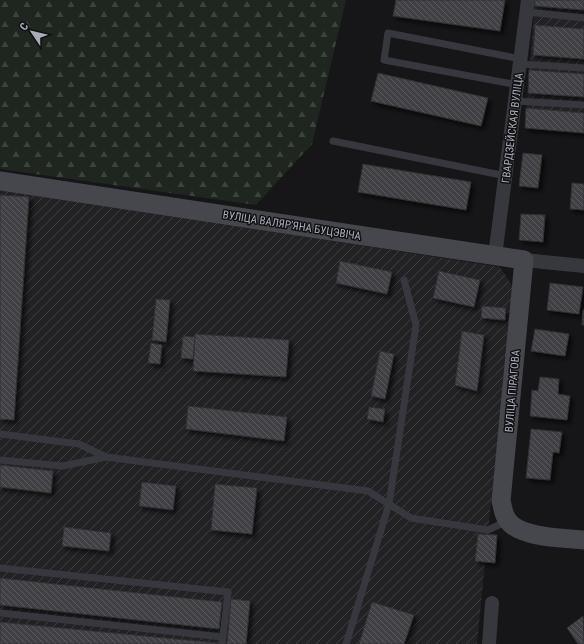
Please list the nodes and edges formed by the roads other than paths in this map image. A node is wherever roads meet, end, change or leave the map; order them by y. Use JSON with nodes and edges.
{"nodes":[{"id":1,"x":528,"y":6,"type":"edge"},
{"id":2,"x":584,"y":18,"type":"edge"},
{"id":3,"x":520,"y":62,"type":"junction"},
{"id":4,"x":584,"y":68,"type":"edge"},
{"id":5,"x":518,"y":85,"type":"junction"},
{"id":6,"x":515,"y":101,"type":"junction"},
{"id":7,"x":584,"y":105,"type":"edge"},
{"id":8,"x":333,"y":141,"type":"dead end"},
{"id":9,"x":506,"y":176,"type":"junction"},
{"id":10,"x":0,"y":181,"type":"edge"},
{"id":11,"x":496,"y":256,"type":"junction"},
{"id":12,"x":524,"y":260,"type":"junction"},
{"id":13,"x":584,"y":266,"type":"edge"},
{"id":14,"x":404,"y":280,"type":"dead end"},
{"id":15,"x":0,"y":434,"type":"edge"},
{"id":16,"x":106,"y":457,"type":"junction"},
{"id":17,"x":0,"y":460,"type":"edge"},
{"id":18,"x":389,"y":504,"type":"junction"},
{"id":19,"x":507,"y":521,"type":"junction"},
{"id":20,"x":584,"y":540,"type":"edge"},
{"id":21,"x":0,"y":568,"type":"edge"},
{"id":22,"x":492,"y":603,"type":"dead end"},
{"id":23,"x":0,"y":613,"type":"edge"},
{"id":24,"x":222,"y":641,"type":"edge"},
{"id":25,"x":346,"y":644,"type":"edge"},
{"id":26,"x":489,"y":644,"type":"edge"}],
"edges":[{"from":1,"to":2,"type":"lane"},
{"from":1,"to":3,"type":"street","name":"ГВАРДЗЕЙСКАЯ ВУЛІЦА"},
{"from":3,"to":4,"type":"lane"},
{"from":3,"to":5,"type":"street","name":"ГВАРДЗЕЙСКАЯ ВУЛІЦА"},
{"from":3,"to":5,"type":"lane"},
{"from":5,"to":6,"type":"street","name":"ГВАРДЗЕЙСКАЯ ВУЛІЦА"},
{"from":6,"to":7,"type":"lane"},
{"from":6,"to":9,"type":"street","name":"ГВАРДЗЕЙСКАЯ ВУЛІЦА"},
{"from":8,"to":9,"type":"lane"},
{"from":9,"to":11,"type":"street","name":"ГВАРДЗЕЙСКАЯ ВУЛІЦА"},
{"from":10,"to":11,"type":"street","name":"ВУЛІЦА ВАЛЯР'ЯНА БУЦЭВІЧА"},
{"from":11,"to":12,"type":"street","name":"ВУЛІЦА ВАЛЯР'ЯНА БУЦЭВІЧА"},
{"from":12,"to":13,"type":"street","name":"ВУЛІЦА ВАЛЯР'ЯНА БУЦЭВІЧА"},
{"from":12,"to":19,"type":"street","name":"ВУЛІЦА ПІРАГОВА"},
{"from":14,"to":18,"type":"lane"},
{"from":15,"to":16,"type":"lane"},
{"from":16,"to":17,"type":"lane"},
{"from":16,"to":18,"type":"lane"},
{"from":18,"to":19,"type":"lane"},
{"from":18,"to":25,"type":"lane"},
{"from":19,"to":20,"type":"street"},
{"from":21,"to":24,"type":"lane"},
{"from":22,"to":26,"type":"street"},
{"from":23,"to":24,"type":"lane"}]}
